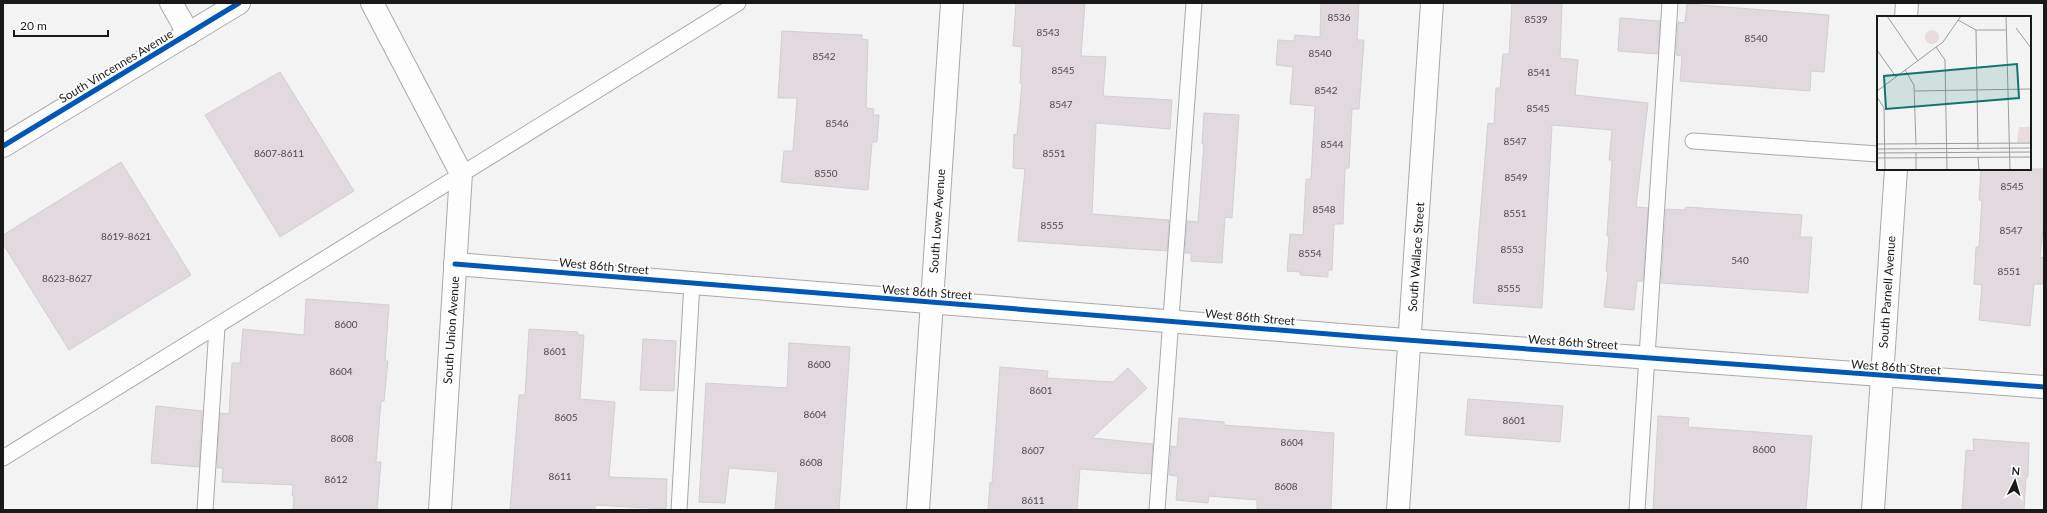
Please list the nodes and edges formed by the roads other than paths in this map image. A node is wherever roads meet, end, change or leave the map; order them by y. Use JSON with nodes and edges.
{"nodes":[{"id":1,"x":171,"y":3,"type":"edge"},
{"id":2,"x":239,"y":3,"type":"edge"},
{"id":3,"x":372,"y":3,"type":"edge"},
{"id":4,"x":738,"y":3,"type":"edge"},
{"id":5,"x":952,"y":3,"type":"edge"},
{"id":6,"x":1194,"y":3,"type":"edge"},
{"id":7,"x":1432,"y":3,"type":"edge"},
{"id":8,"x":1670,"y":3,"type":"edge"},
{"id":9,"x":1906,"y":3,"type":"edge"},
{"id":10,"x":1906,"y":16,"type":"edge"},
{"id":11,"x":189,"y":34,"type":"junction"},
{"id":12,"x":1693,"y":141,"type":"dead end"},
{"id":13,"x":3,"y":146,"type":"edge"},
{"id":14,"x":1877,"y":154,"type":"edge"},
{"id":15,"x":1896,"y":170,"type":"edge"},
{"id":16,"x":461,"y":174,"type":"junction"},
{"id":17,"x":455,"y":264,"type":"junction"},
{"id":18,"x":692,"y":283,"type":"junction"},
{"id":19,"x":932,"y":302,"type":"junction"},
{"id":20,"x":1170,"y":321,"type":"junction"},
{"id":21,"x":217,"y":327,"type":"junction"},
{"id":22,"x":1410,"y":340,"type":"junction"},
{"id":23,"x":1646,"y":358,"type":"junction"},
{"id":24,"x":1882,"y":376,"type":"junction"},
{"id":25,"x":2044,"y":387,"type":"edge"},
{"id":26,"x":3,"y":458,"type":"edge"},
{"id":27,"x":205,"y":510,"type":"edge"},
{"id":28,"x":440,"y":510,"type":"edge"},
{"id":29,"x":679,"y":510,"type":"edge"},
{"id":30,"x":918,"y":510,"type":"edge"},
{"id":31,"x":1157,"y":510,"type":"edge"},
{"id":32,"x":1398,"y":510,"type":"edge"},
{"id":33,"x":1637,"y":510,"type":"edge"},
{"id":34,"x":1873,"y":510,"type":"edge"}],
"edges":[{"from":1,"to":11,"type":"street"},
{"from":2,"to":11,"type":"street","name":"South Vincennes Avenue"},
{"from":3,"to":16,"type":"street"},
{"from":4,"to":16,"type":"lane"},
{"from":5,"to":19,"type":"street","name":"South Lowe Avenue"},
{"from":6,"to":20,"type":"lane"},
{"from":7,"to":22,"type":"street","name":"South Wallace Street"},
{"from":8,"to":23,"type":"lane"},
{"from":9,"to":10,"type":"street"},
{"from":11,"to":13,"type":"street","name":"South Vincennes Avenue"},
{"from":12,"to":14,"type":"lane"},
{"from":15,"to":24,"type":"street","name":"South Parnell Avenue"},
{"from":16,"to":17,"type":"street","name":"South Union Avenue"},
{"from":16,"to":21,"type":"lane"},
{"from":17,"to":18,"type":"street","name":"West 86th Street"},
{"from":17,"to":28,"type":"street","name":"South Union Avenue"},
{"from":18,"to":19,"type":"street","name":"West 86th Street"},
{"from":18,"to":29,"type":"lane"},
{"from":19,"to":20,"type":"street","name":"West 86th Street"},
{"from":19,"to":30,"type":"street","name":"South Lowe Avenue"},
{"from":20,"to":22,"type":"street","name":"West 86th Street"},
{"from":20,"to":31,"type":"lane"},
{"from":21,"to":26,"type":"lane"},
{"from":21,"to":27,"type":"lane"},
{"from":22,"to":23,"type":"street","name":"West 86th Street"},
{"from":22,"to":32,"type":"street","name":"South Wallace Street"},
{"from":23,"to":24,"type":"street","name":"West 86th Street"},
{"from":23,"to":33,"type":"lane"},
{"from":24,"to":25,"type":"street","name":"West 86th Street"},
{"from":24,"to":34,"type":"street","name":"South Parnell Avenue"}]}
